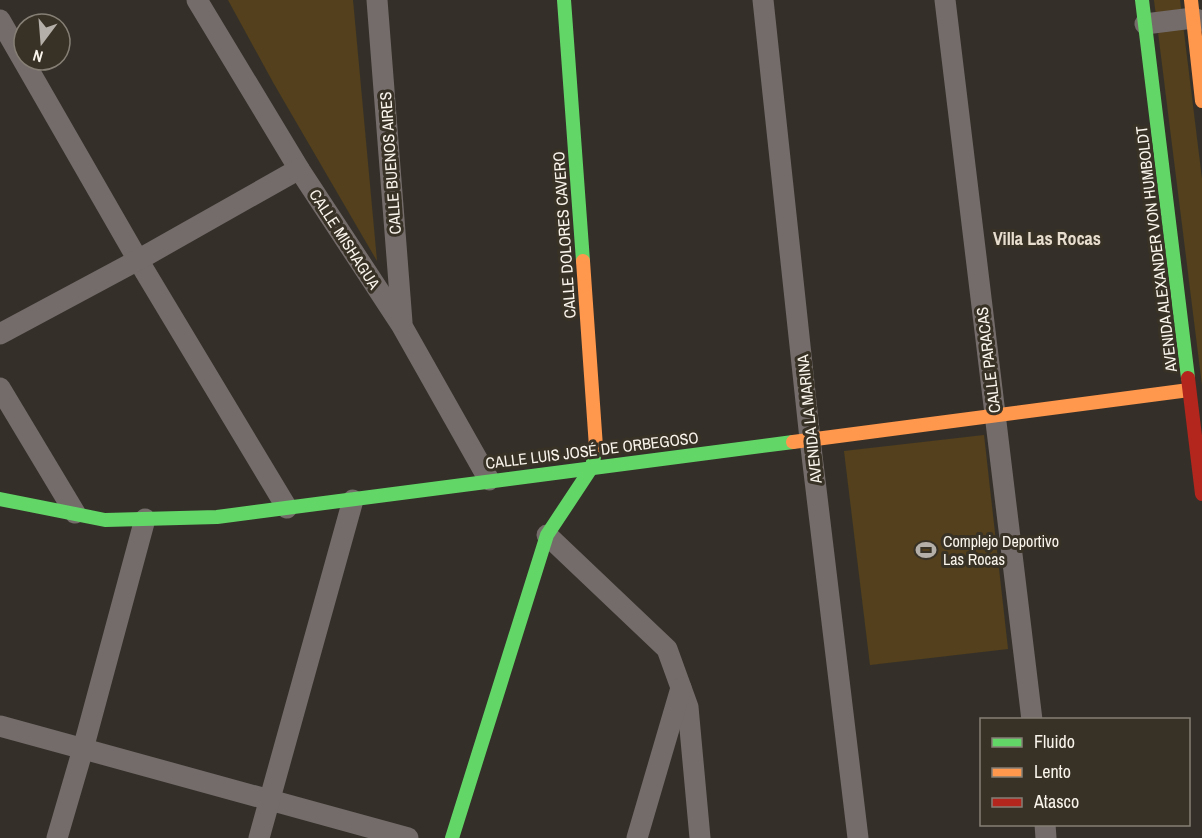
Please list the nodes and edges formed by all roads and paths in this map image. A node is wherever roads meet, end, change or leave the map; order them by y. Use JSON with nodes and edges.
{"nodes":[{"id":1,"x":197,"y":0,"type":"edge"},
{"id":2,"x":377,"y":0,"type":"edge"},
{"id":3,"x":564,"y":0,"type":"edge"},
{"id":4,"x":763,"y":0,"type":"edge"},
{"id":5,"x":945,"y":0,"type":"edge"},
{"id":6,"x":1142,"y":0,"type":"edge"},
{"id":7,"x":1195,"y":13,"type":"edge"},
{"id":8,"x":0,"y":20,"type":"edge"},
{"id":9,"x":1145,"y":24,"type":"junction"},
{"id":10,"x":1202,"y":101,"type":"edge"},
{"id":11,"x":299,"y":169,"type":"junction"},
{"id":12,"x":138,"y":260,"type":"junction"},
{"id":13,"x":402,"y":326,"type":"junction"},
{"id":14,"x":0,"y":334,"type":"edge"},
{"id":15,"x":0,"y":388,"type":"edge"},
{"id":16,"x":1189,"y":390,"type":"junction"},
{"id":17,"x":995,"y":415,"type":"junction"},
{"id":18,"x":810,"y":439,"type":"junction"},
{"id":19,"x":592,"y":467,"type":"junction"},
{"id":20,"x":489,"y":480,"type":"junction"},
{"id":21,"x":1202,"y":494,"type":"edge"},
{"id":22,"x":0,"y":499,"type":"edge"},
{"id":23,"x":353,"y":500,"type":"junction"},
{"id":24,"x":286,"y":507,"type":"junction"},
{"id":25,"x":75,"y":513,"type":"junction"},
{"id":26,"x":145,"y":519,"type":"junction"},
{"id":27,"x":547,"y":535,"type":"junction"},
{"id":28,"x":681,"y":688,"type":"junction"},
{"id":29,"x":1032,"y":718,"type":"edge"},
{"id":30,"x":0,"y":726,"type":"edge"},
{"id":31,"x":83,"y":749,"type":"junction"},
{"id":32,"x":268,"y":800,"type":"junction"},
{"id":33,"x":57,"y":838,"type":"edge"},
{"id":34,"x":259,"y":838,"type":"edge"},
{"id":35,"x":408,"y":838,"type":"edge"},
{"id":36,"x":452,"y":838,"type":"edge"},
{"id":37,"x":637,"y":838,"type":"edge"},
{"id":38,"x":700,"y":838,"type":"edge"},
{"id":39,"x":858,"y":838,"type":"edge"}],
"edges":[{"from":1,"to":11,"type":"street","name":"CALLE MISHAGUA"},
{"from":2,"to":13,"type":"street","name":"CALLE BUENOS AIRES"},
{"from":3,"to":19,"type":"street","name":"CALLE DOLORES CAVERO"},
{"from":4,"to":18,"type":"street","name":"AVENIDA LA MARINA"},
{"from":5,"to":17,"type":"street","name":"CALLE PARACAS"},
{"from":6,"to":9,"type":"street","name":"AVENIDA ALEXANDER VON HUMBOLDT"},
{"from":7,"to":9,"type":"street"},
{"from":7,"to":10,"type":"street"},
{"from":8,"to":12,"type":"street"},
{"from":9,"to":16,"type":"street","name":"AVENIDA ALEXANDER VON HUMBOLDT"},
{"from":11,"to":12,"type":"street"},
{"from":11,"to":13,"type":"street","name":"CALLE MISHAGUA"},
{"from":12,"to":14,"type":"street"},
{"from":12,"to":24,"type":"street"},
{"from":13,"to":20,"type":"street","name":"CALLE MISHAGUA"},
{"from":15,"to":25,"type":"street"},
{"from":16,"to":17,"type":"street","name":"CALLE LUIS JOSÉ DE ORBEGOSO"},
{"from":16,"to":21,"type":"street","name":"AVENIDA ALEXANDER VON HUMBOLDT"},
{"from":17,"to":18,"type":"street","name":"CALLE LUIS JOSÉ DE ORBEGOSO"},
{"from":17,"to":29,"type":"street","name":"CALLE PARACAS"},
{"from":18,"to":19,"type":"street","name":"CALLE LUIS JOSÉ DE ORBEGOSO"},
{"from":18,"to":39,"type":"street","name":"AVENIDA LA MARINA"},
{"from":19,"to":20,"type":"street","name":"CALLE LUIS JOSÉ DE ORBEGOSO"},
{"from":19,"to":27,"type":"street"},
{"from":20,"to":23,"type":"street","name":"CALLE LUIS JOSÉ DE ORBEGOSO"},
{"from":22,"to":25,"type":"street","name":"CALLE LUIS JOSÉ DE ORBEGOSO"},
{"from":23,"to":24,"type":"street","name":"CALLE LUIS JOSÉ DE ORBEGOSO"},
{"from":23,"to":32,"type":"street"},
{"from":24,"to":26,"type":"street","name":"CALLE LUIS JOSÉ DE ORBEGOSO"},
{"from":25,"to":26,"type":"street","name":"CALLE LUIS JOSÉ DE ORBEGOSO"},
{"from":26,"to":31,"type":"street"},
{"from":27,"to":28,"type":"street"},
{"from":27,"to":36,"type":"street"},
{"from":28,"to":37,"type":"street"},
{"from":28,"to":38,"type":"street"},
{"from":30,"to":31,"type":"street"},
{"from":31,"to":32,"type":"street"},
{"from":31,"to":33,"type":"street"},
{"from":32,"to":34,"type":"street"},
{"from":32,"to":35,"type":"street"}]}
